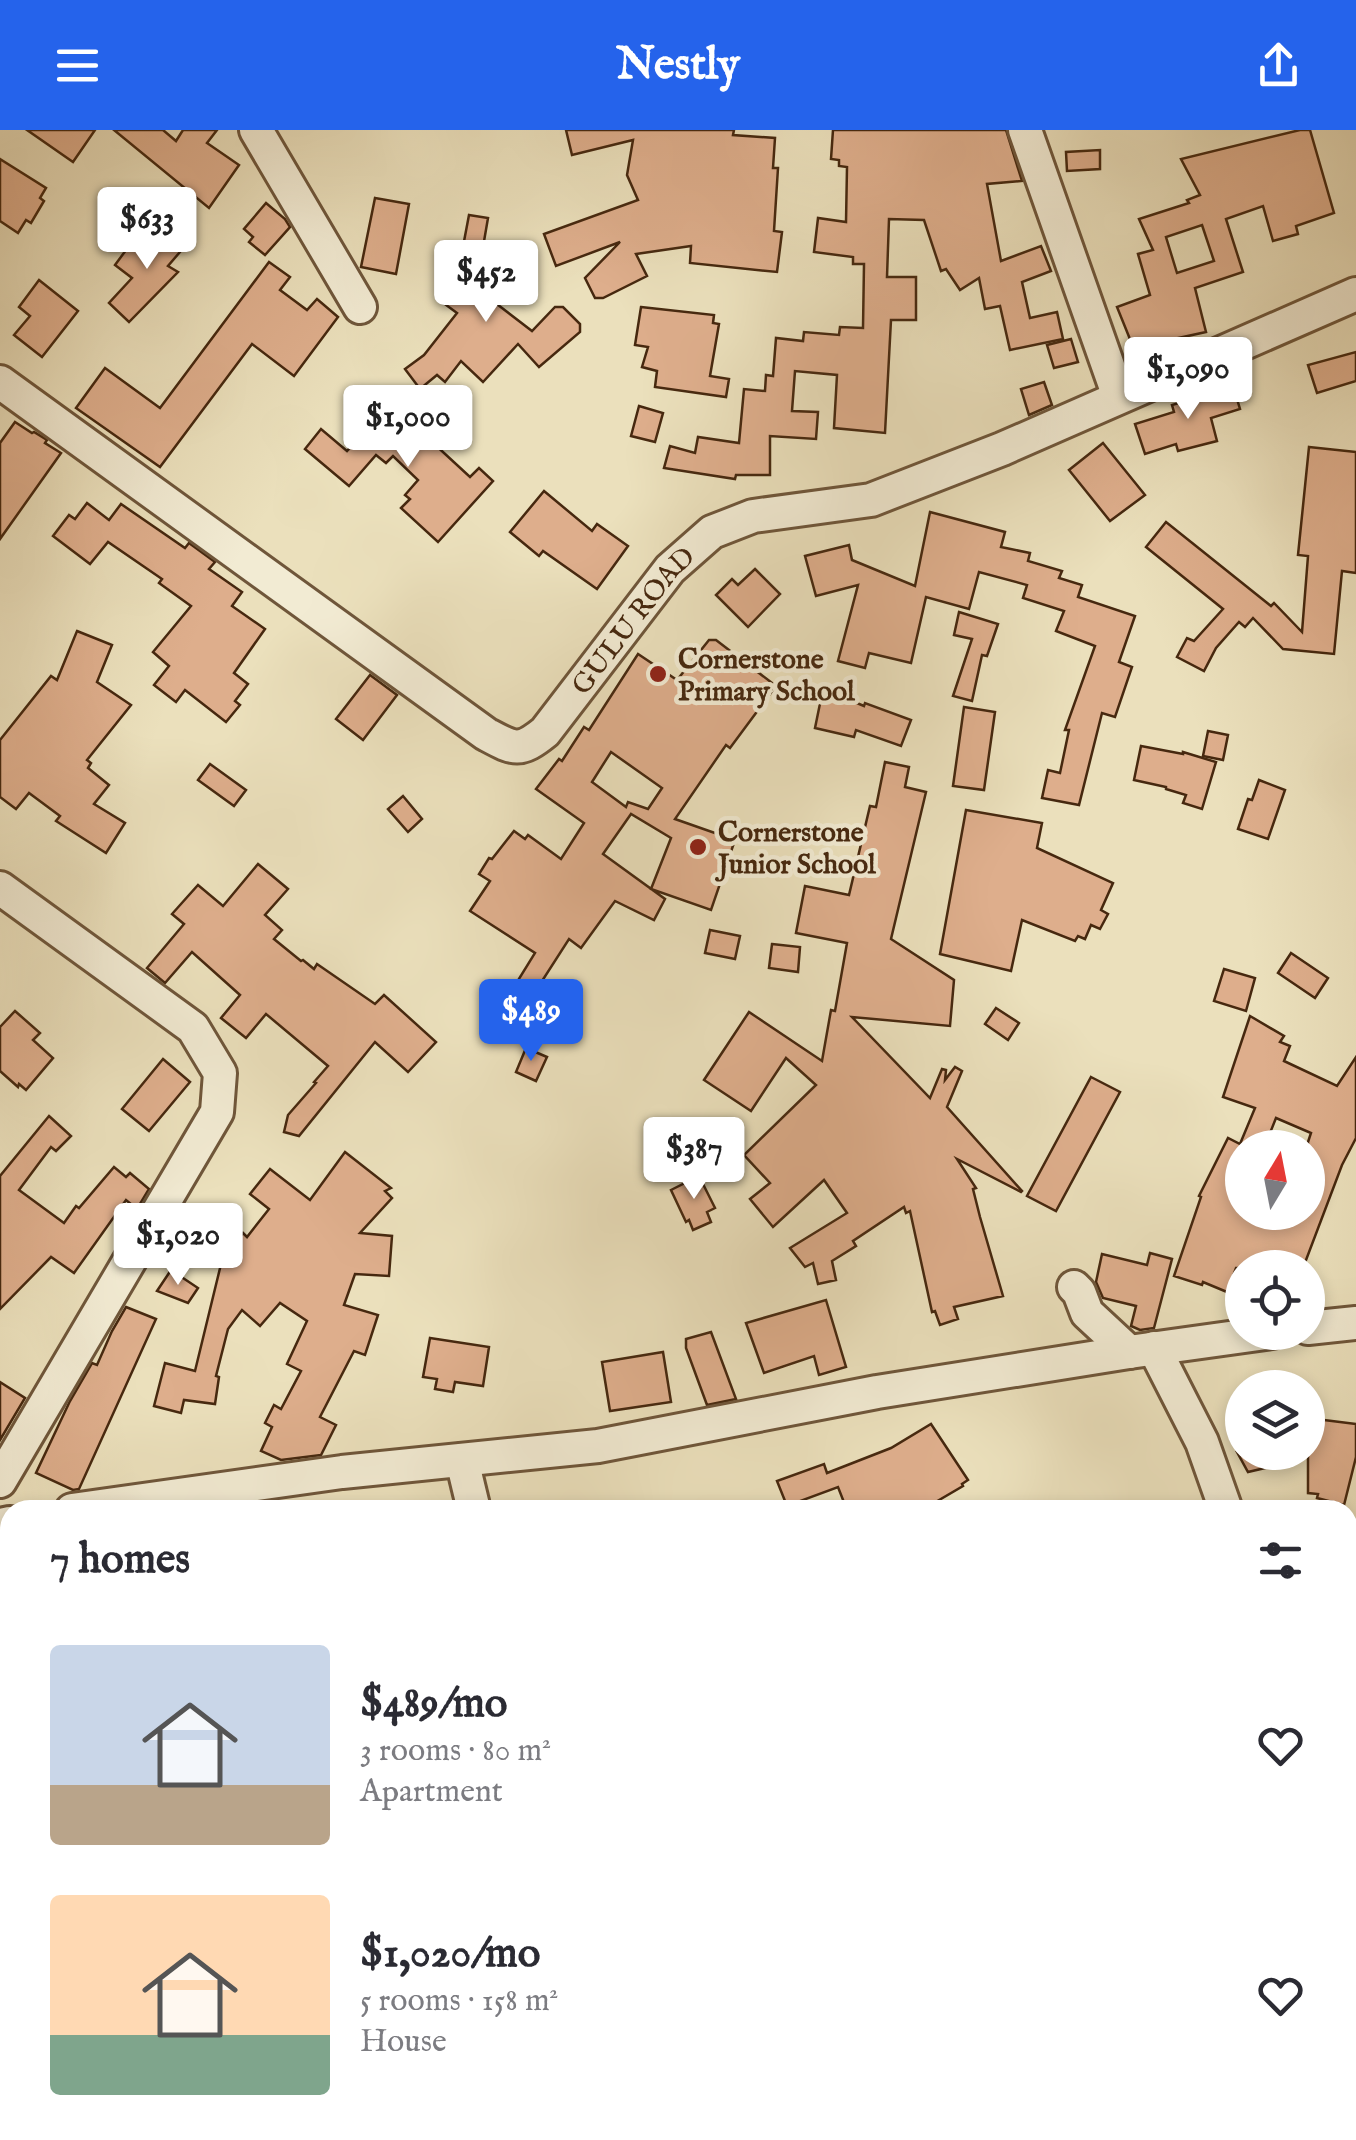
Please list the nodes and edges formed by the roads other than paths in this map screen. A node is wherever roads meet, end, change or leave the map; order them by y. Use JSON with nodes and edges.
{"nodes":[{"id":1,"x":256,"y":130,"type":"edge"},
{"id":2,"x":1024,"y":130,"type":"edge"},
{"id":3,"x":1356,"y":294,"type":"edge"},
{"id":4,"x":360,"y":307,"type":"dead end"},
{"id":5,"x":0,"y":382,"type":"edge"},
{"id":6,"x":1119,"y":398,"type":"junction"},
{"id":7,"x":0,"y":888,"type":"edge"},
{"id":8,"x":1078,"y":1302,"type":"dead end"},
{"id":9,"x":1356,"y":1323,"type":"edge"},
{"id":10,"x":1325,"y":1326,"type":"edge"},
{"id":11,"x":1225,"y":1338,"type":"edge"},
{"id":12,"x":1141,"y":1350,"type":"junction"},
{"id":13,"x":462,"y":1460,"type":"junction"},
{"id":14,"x":0,"y":1481,"type":"edge"},
{"id":15,"x":143,"y":1500,"type":"edge"},
{"id":16,"x":472,"y":1500,"type":"edge"},
{"id":17,"x":1222,"y":1500,"type":"edge"}],
"edges":[{"from":1,"to":4,"type":"street"},
{"from":2,"to":6,"type":"street"},
{"from":3,"to":6,"type":"street","name":"GULU ROAD"},
{"from":5,"to":6,"type":"street","name":"GULU ROAD"},
{"from":7,"to":14,"type":"street"},
{"from":8,"to":12,"type":"street"},
{"from":9,"to":10,"type":"street"},
{"from":11,"to":12,"type":"street"},
{"from":12,"to":13,"type":"street"},
{"from":12,"to":17,"type":"street"},
{"from":13,"to":15,"type":"street"},
{"from":13,"to":16,"type":"street"}]}
